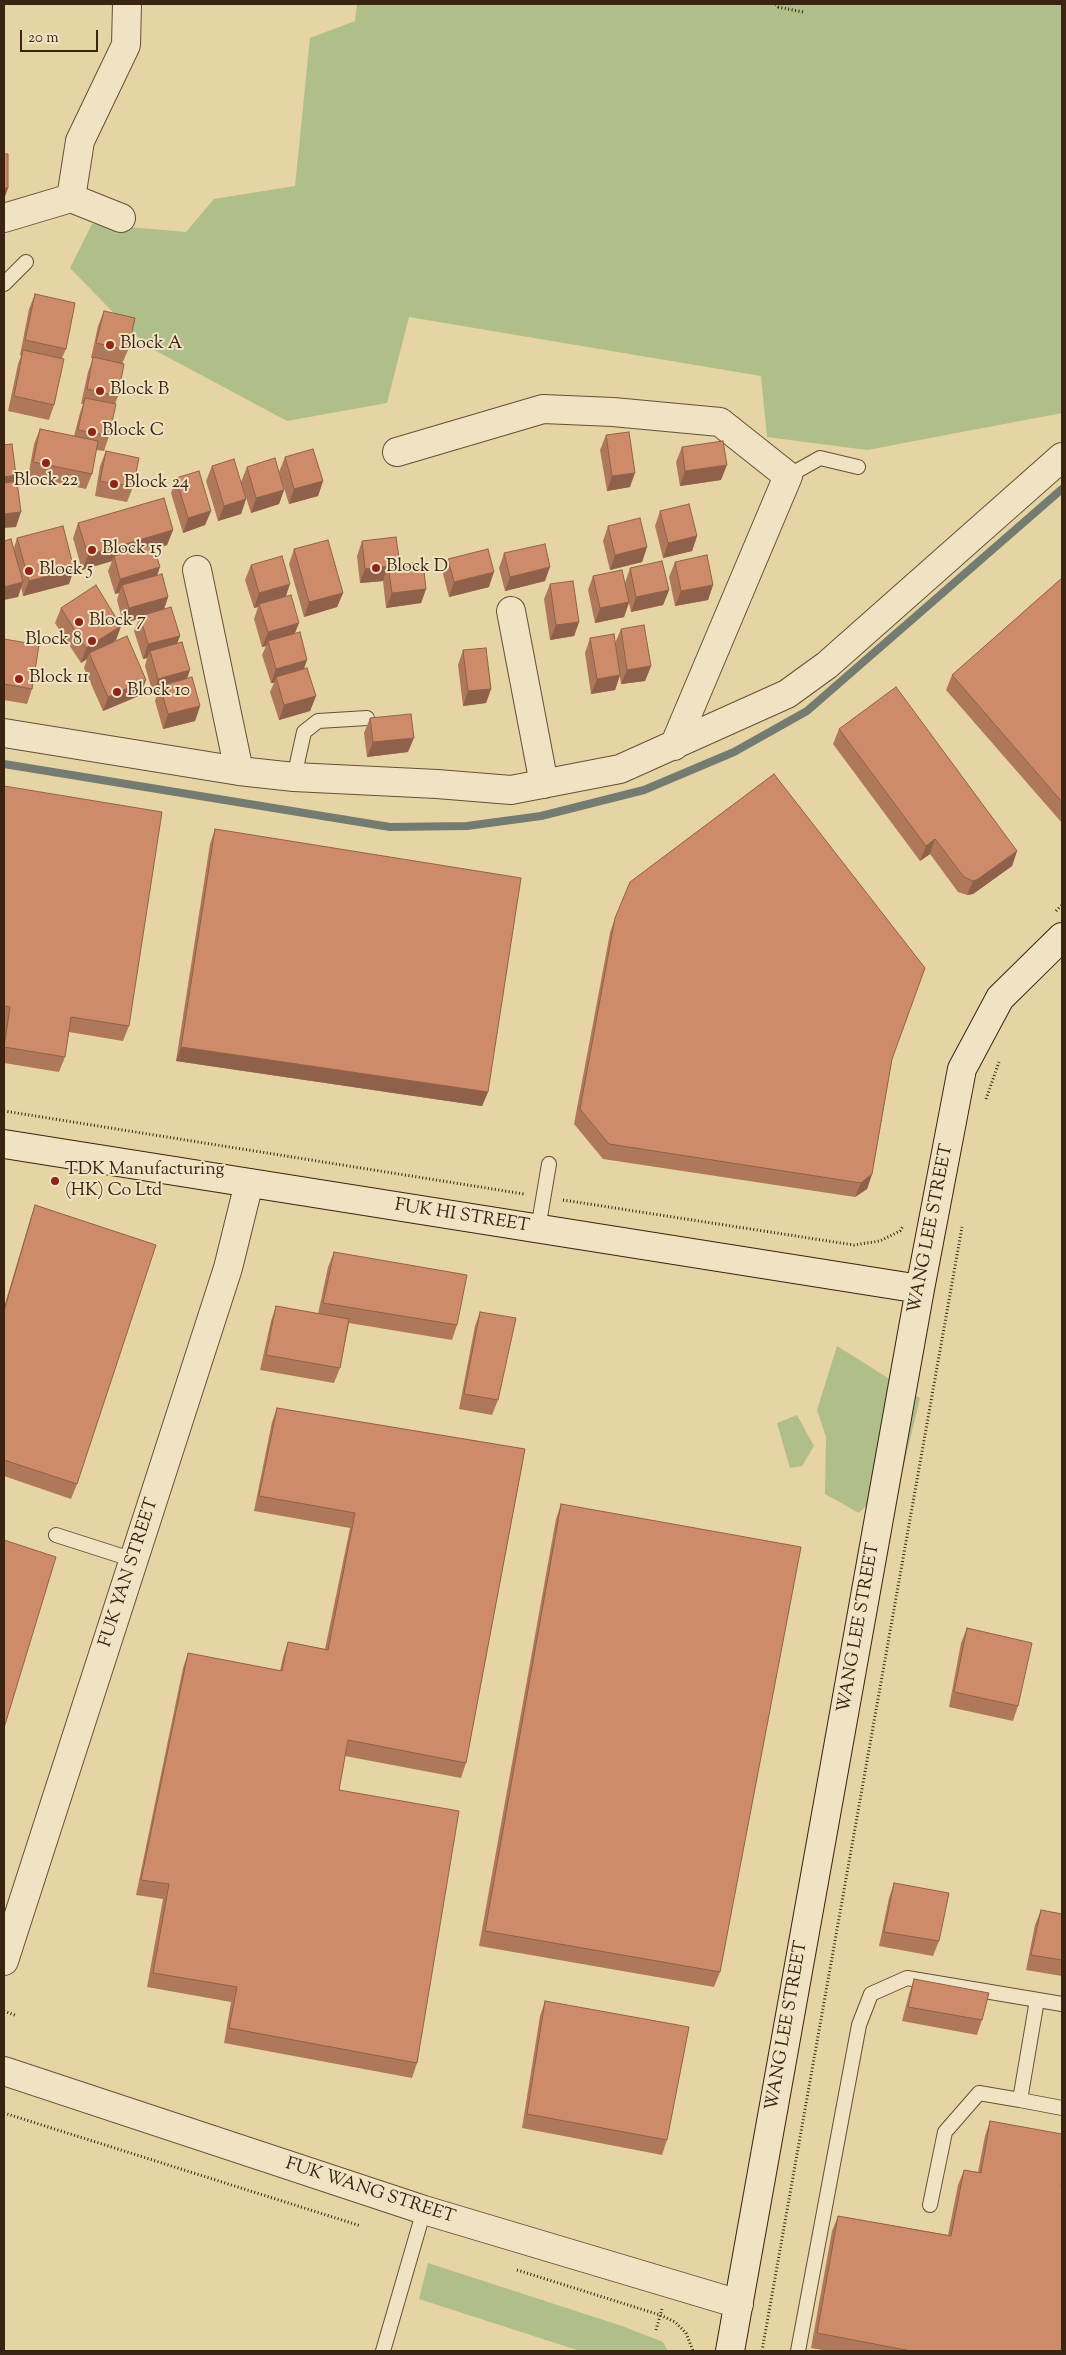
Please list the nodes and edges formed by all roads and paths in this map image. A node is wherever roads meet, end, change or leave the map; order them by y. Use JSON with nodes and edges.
{"nodes":[{"id":1,"x":127,"y":4,"type":"edge"},
{"id":2,"x":776,"y":4,"type":"edge"},
{"id":3,"x":803,"y":12,"type":"dead end"},
{"id":4,"x":71,"y":198,"type":"junction"},
{"id":5,"x":4,"y":218,"type":"edge"},
{"id":6,"x":121,"y":218,"type":"dead end"},
{"id":7,"x":26,"y":262,"type":"dead end"},
{"id":8,"x":4,"y":284,"type":"edge"},
{"id":9,"x":397,"y":452,"type":"dead end"},
{"id":10,"x":1062,"y":458,"type":"edge"},
{"id":11,"x":858,"y":467,"type":"dead end"},
{"id":12,"x":788,"y":476,"type":"junction"},
{"id":13,"x":197,"y":570,"type":"dead end"},
{"id":14,"x":511,"y":611,"type":"dead end"},
{"id":15,"x":367,"y":718,"type":"dead end"},
{"id":16,"x":4,"y":733,"type":"edge"},
{"id":17,"x":674,"y":746,"type":"junction"},
{"id":18,"x":240,"y":771,"type":"junction"},
{"id":19,"x":294,"y":777,"type":"junction"},
{"id":20,"x":544,"y":784,"type":"junction"},
{"id":21,"x":1062,"y":937,"type":"edge"},
{"id":22,"x":1001,"y":1056,"type":"dead end"},
{"id":23,"x":983,"y":1105,"type":"dead end"},
{"id":24,"x":4,"y":1111,"type":"edge"},
{"id":25,"x":4,"y":1144,"type":"edge"},
{"id":26,"x":549,"y":1164,"type":"dead end"},
{"id":27,"x":249,"y":1183,"type":"junction"},
{"id":28,"x":543,"y":1197,"type":"junction"},
{"id":29,"x":962,"y":1223,"type":"dead end"},
{"id":30,"x":538,"y":1229,"type":"junction"},
{"id":31,"x":880,"y":1241,"type":"dead end"},
{"id":32,"x":920,"y":1289,"type":"junction"},
{"id":33,"x":56,"y":1535,"type":"dead end"},
{"id":34,"x":134,"y":1560,"type":"junction"},
{"id":35,"x":4,"y":1961,"type":"edge"},
{"id":36,"x":1037,"y":2000,"type":"junction"},
{"id":37,"x":1062,"y":2004,"type":"edge"},
{"id":38,"x":4,"y":2011,"type":"edge"},
{"id":39,"x":17,"y":2016,"type":"dead end"},
{"id":40,"x":4,"y":2071,"type":"edge"},
{"id":41,"x":1020,"y":2100,"type":"junction"},
{"id":42,"x":1062,"y":2108,"type":"edge"},
{"id":43,"x":4,"y":2113,"type":"edge"},
{"id":44,"x":930,"y":2205,"type":"dead end"},
{"id":45,"x":424,"y":2210,"type":"junction"},
{"id":46,"x":360,"y":2226,"type":"dead end"},
{"id":47,"x":516,"y":2270,"type":"dead end"},
{"id":48,"x":739,"y":2304,"type":"junction"},
{"id":49,"x":383,"y":2351,"type":"edge"},
{"id":50,"x":693,"y":2351,"type":"edge"},
{"id":51,"x":730,"y":2351,"type":"edge"},
{"id":52,"x":762,"y":2351,"type":"edge"},
{"id":53,"x":798,"y":2351,"type":"edge"}],
"edges":[{"from":1,"to":4,"type":"street"},
{"from":2,"to":3,"type":"path"},
{"from":4,"to":5,"type":"street"},
{"from":4,"to":6,"type":"street"},
{"from":7,"to":8,"type":"lane"},
{"from":9,"to":12,"type":"street"},
{"from":10,"to":17,"type":"street"},
{"from":11,"to":12,"type":"lane"},
{"from":12,"to":17,"type":"street"},
{"from":13,"to":18,"type":"street"},
{"from":14,"to":20,"type":"street"},
{"from":15,"to":19,"type":"lane"},
{"from":16,"to":18,"type":"street"},
{"from":17,"to":20,"type":"street"},
{"from":18,"to":19,"type":"street"},
{"from":19,"to":20,"type":"street"},
{"from":21,"to":32,"type":"street","name":"WANG LEE STREET"},
{"from":22,"to":23,"type":"path"},
{"from":24,"to":28,"type":"path"},
{"from":25,"to":27,"type":"street","name":"FUK HI STREET"},
{"from":26,"to":28,"type":"lane"},
{"from":27,"to":30,"type":"street","name":"FUK HI STREET"},
{"from":27,"to":34,"type":"street","name":"FUK YAN STREET"},
{"from":28,"to":30,"type":"lane"},
{"from":28,"to":31,"type":"path"},
{"from":29,"to":52,"type":"path"},
{"from":30,"to":32,"type":"street","name":"FUK HI STREET"},
{"from":32,"to":48,"type":"street","name":"WANG LEE STREET"},
{"from":33,"to":34,"type":"lane"},
{"from":34,"to":35,"type":"street","name":"FUK YAN STREET"},
{"from":36,"to":37,"type":"lane"},
{"from":36,"to":41,"type":"lane"},
{"from":36,"to":53,"type":"lane"},
{"from":38,"to":39,"type":"path"},
{"from":40,"to":45,"type":"street","name":"FUK WANG STREET"},
{"from":41,"to":42,"type":"lane"},
{"from":41,"to":44,"type":"lane"},
{"from":43,"to":46,"type":"path"},
{"from":45,"to":48,"type":"street","name":"FUK WANG STREET"},
{"from":45,"to":49,"type":"lane"},
{"from":47,"to":50,"type":"path"},
{"from":48,"to":51,"type":"street","name":"WANG LEE STREET"}]}
